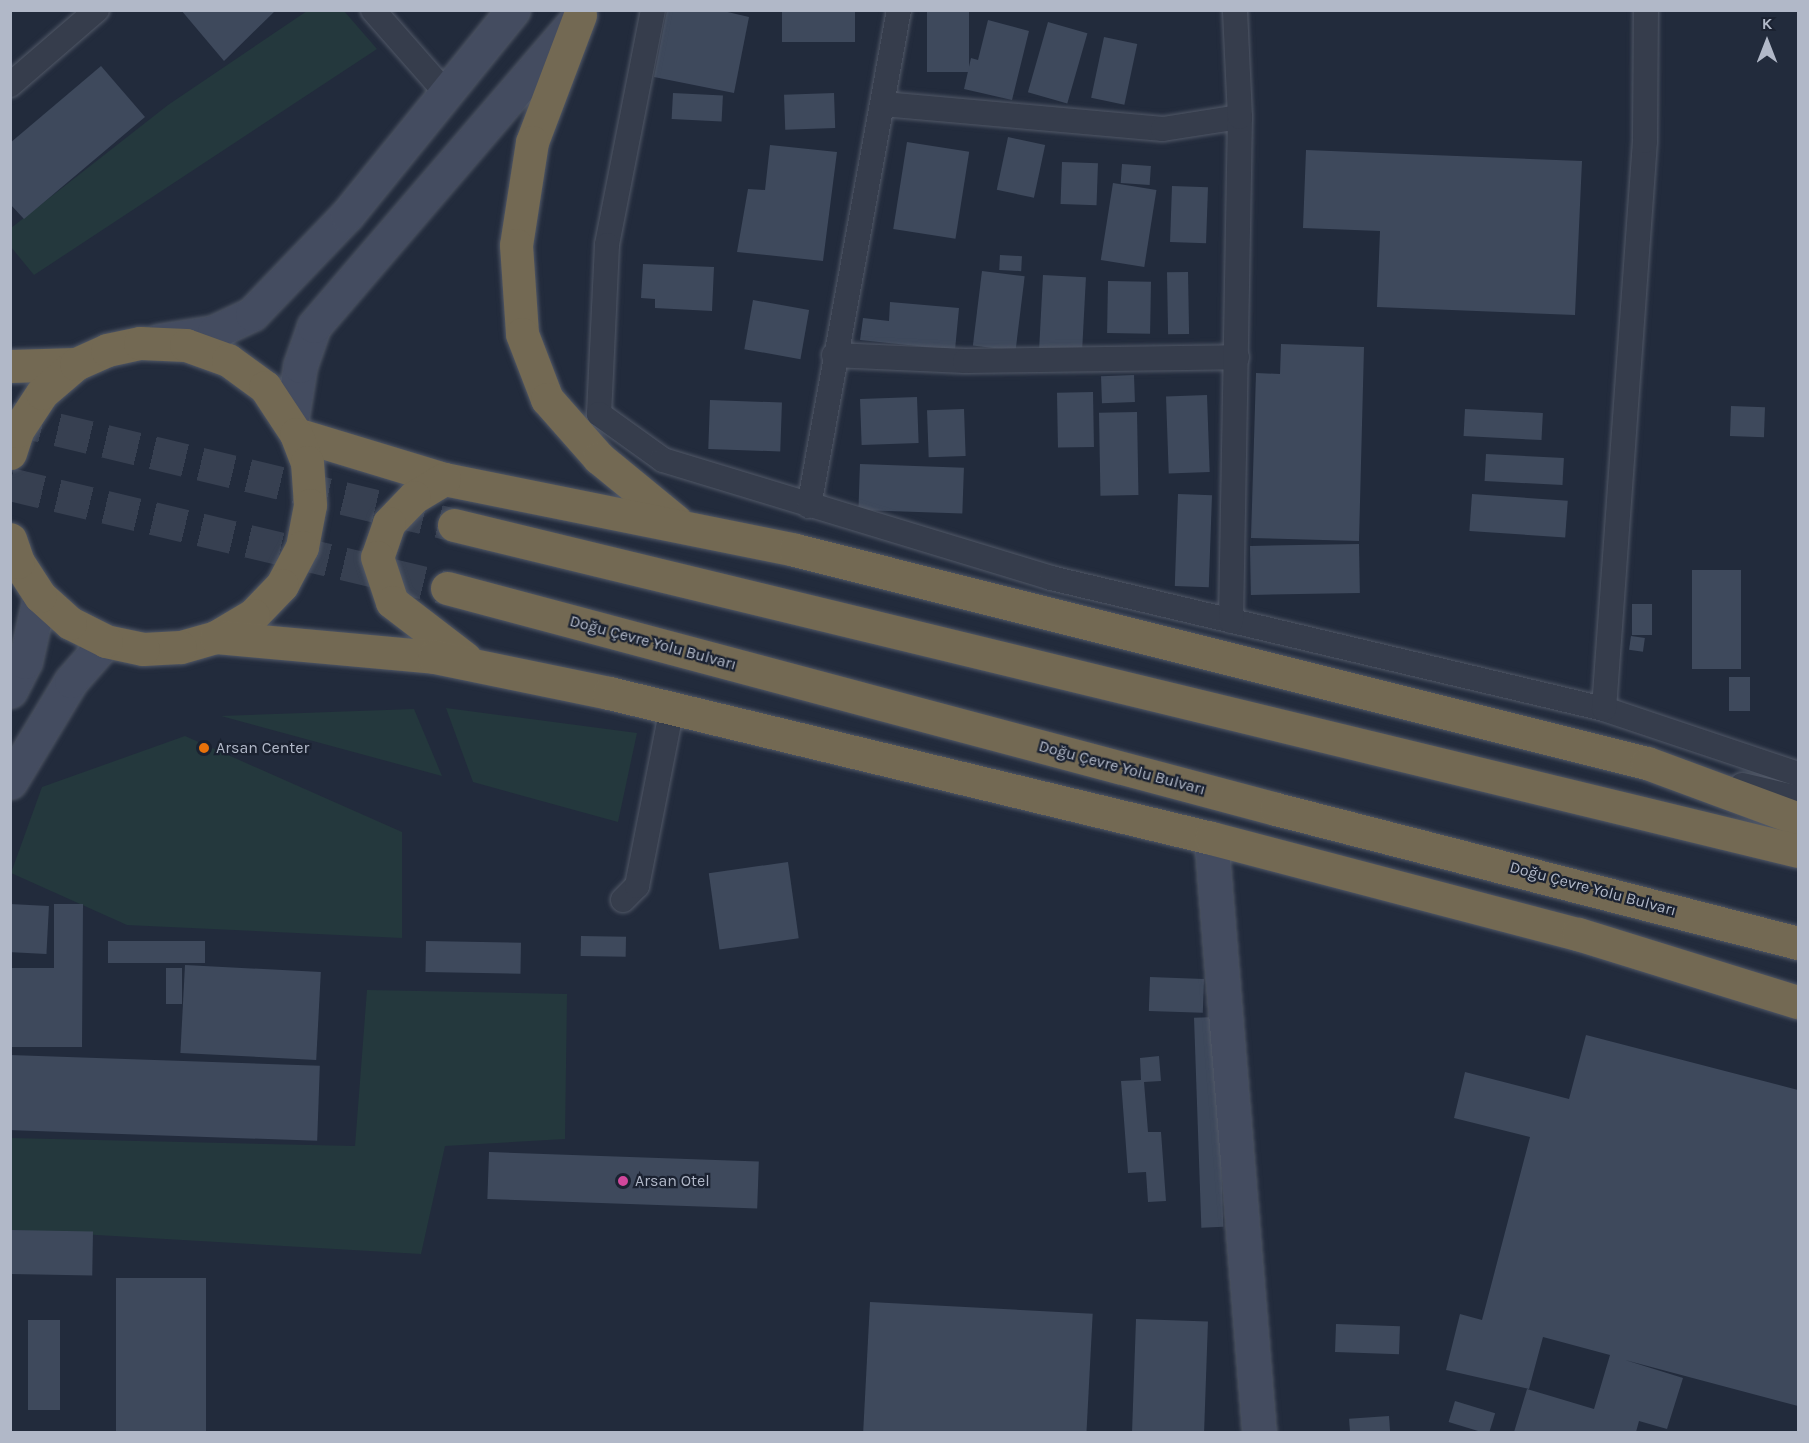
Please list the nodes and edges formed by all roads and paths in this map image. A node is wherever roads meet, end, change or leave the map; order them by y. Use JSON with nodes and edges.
{"nodes":[{"id":1,"x":97,"y":10,"type":"edge"},
{"id":2,"x":373,"y":10,"type":"edge"},
{"id":3,"x":513,"y":10,"type":"edge"},
{"id":4,"x":653,"y":10,"type":"edge"},
{"id":5,"x":899,"y":10,"type":"edge"},
{"id":6,"x":1235,"y":10,"type":"edge"},
{"id":7,"x":1646,"y":10,"type":"edge"},
{"id":8,"x":581,"y":13,"type":"edge"},
{"id":9,"x":10,"y":85,"type":"edge"},
{"id":10,"x":446,"y":93,"type":"junction"},
{"id":11,"x":883,"y":104,"type":"junction"},
{"id":12,"x":1240,"y":117,"type":"junction"},
{"id":13,"x":141,"y":344,"type":"junction"},
{"id":14,"x":834,"y":355,"type":"junction"},
{"id":15,"x":1237,"y":357,"type":"junction"},
{"id":16,"x":76,"y":364,"type":"junction"},
{"id":17,"x":10,"y":366,"type":"edge"},
{"id":18,"x":294,"y":428,"type":"junction"},
{"id":19,"x":10,"y":453,"type":"edge"},
{"id":20,"x":444,"y":478,"type":"junction"},
{"id":21,"x":809,"y":507,"type":"junction"},
{"id":22,"x":680,"y":524,"type":"junction"},
{"id":23,"x":454,"y":525,"type":"tunnel mouth"},
{"id":24,"x":13,"y":554,"type":"edge"},
{"id":25,"x":447,"y":588,"type":"tunnel mouth"},
{"id":26,"x":40,"y":596,"type":"junction"},
{"id":27,"x":1231,"y":621,"type":"junction"},
{"id":28,"x":216,"y":637,"type":"junction"},
{"id":29,"x":106,"y":641,"type":"junction"},
{"id":30,"x":472,"y":663,"type":"junction"},
{"id":31,"x":10,"y":692,"type":"edge"},
{"id":32,"x":672,"y":708,"type":"junction"},
{"id":33,"x":1604,"y":709,"type":"junction"},
{"id":34,"x":1647,"y":764,"type":"junction"},
{"id":35,"x":1798,"y":774,"type":"edge"},
{"id":36,"x":10,"y":782,"type":"edge"},
{"id":37,"x":1798,"y":798,"type":"edge"},
{"id":38,"x":1798,"y":819,"type":"edge"},
{"id":39,"x":1211,"y":838,"type":"junction"},
{"id":40,"x":1798,"y":851,"type":"edge"},
{"id":41,"x":623,"y":900,"type":"dead end"},
{"id":42,"x":1798,"y":943,"type":"edge"},
{"id":43,"x":1798,"y":1002,"type":"edge"},
{"id":44,"x":1259,"y":1432,"type":"edge"}],
"edges":[{"from":1,"to":9,"type":"street"},
{"from":2,"to":10,"type":"street"},
{"from":3,"to":10,"type":"main road"},
{"from":4,"to":21,"type":"street"},
{"from":5,"to":11,"type":"street"},
{"from":6,"to":12,"type":"street"},
{"from":7,"to":33,"type":"street"},
{"from":8,"to":18,"type":"main road"},
{"from":8,"to":22,"type":"highway"},
{"from":10,"to":13,"type":"main road"},
{"from":11,"to":12,"type":"street"},
{"from":11,"to":14,"type":"street"},
{"from":12,"to":15,"type":"street"},
{"from":13,"to":16,"type":"highway"},
{"from":13,"to":18,"type":"highway"},
{"from":14,"to":15,"type":"street"},
{"from":14,"to":21,"type":"street"},
{"from":15,"to":27,"type":"street"},
{"from":16,"to":17,"type":"highway"},
{"from":16,"to":19,"type":"highway"},
{"from":18,"to":20,"type":"highway"},
{"from":18,"to":28,"type":"highway"},
{"from":20,"to":22,"type":"highway"},
{"from":20,"to":30,"type":"highway"},
{"from":21,"to":27,"type":"street"},
{"from":22,"to":34,"type":"highway"},
{"from":23,"to":40,"type":"highway"},
{"from":24,"to":26,"type":"highway"},
{"from":25,"to":42,"type":"highway","name":"Doğu Çevre Yolu Bulvarı"},
{"from":26,"to":29,"type":"highway"},
{"from":26,"to":31,"type":"main road"},
{"from":27,"to":33,"type":"street"},
{"from":28,"to":29,"type":"highway"},
{"from":28,"to":30,"type":"highway"},
{"from":29,"to":36,"type":"main road"},
{"from":30,"to":32,"type":"highway"},
{"from":32,"to":39,"type":"highway"},
{"from":32,"to":41,"type":"street"},
{"from":33,"to":35,"type":"street"},
{"from":34,"to":37,"type":"street"},
{"from":34,"to":38,"type":"highway"},
{"from":39,"to":43,"type":"highway"},
{"from":39,"to":44,"type":"main road"}]}
